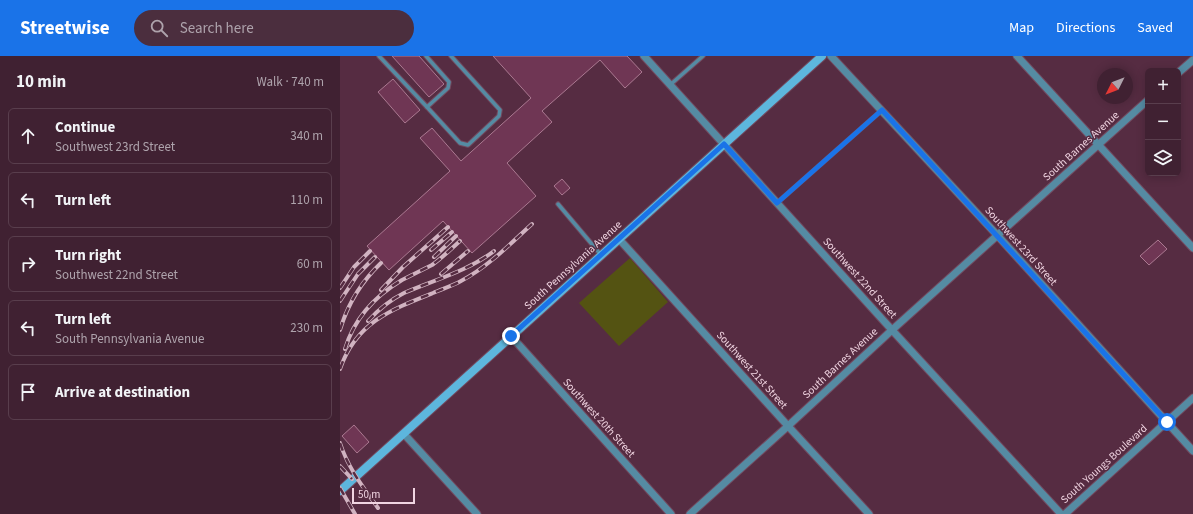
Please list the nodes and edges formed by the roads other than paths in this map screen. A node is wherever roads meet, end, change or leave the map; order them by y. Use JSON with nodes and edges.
{"nodes":[{"id":1,"x":379,"y":56,"type":"edge"},
{"id":2,"x":426,"y":56,"type":"edge"},
{"id":3,"x":452,"y":56,"type":"edge"},
{"id":4,"x":644,"y":56,"type":"edge"},
{"id":5,"x":822,"y":56,"type":"edge"},
{"id":6,"x":831,"y":56,"type":"edge"},
{"id":7,"x":1017,"y":56,"type":"edge"},
{"id":8,"x":700,"y":57,"type":"edge"},
{"id":9,"x":1193,"y":60,"type":"edge"},
{"id":10,"x":1181,"y":70,"type":"edge"},
{"id":11,"x":670,"y":86,"type":"junction"},
{"id":12,"x":1145,"y":103,"type":"edge"},
{"id":13,"x":427,"y":107,"type":"junction"},
{"id":14,"x":882,"y":110,"type":"junction"},
{"id":15,"x":724,"y":144,"type":"junction"},
{"id":16,"x":1099,"y":145,"type":"junction"},
{"id":17,"x":777,"y":203,"type":"junction"},
{"id":18,"x":558,"y":204,"type":"dead end"},
{"id":19,"x":998,"y":236,"type":"junction"},
{"id":20,"x":619,"y":239,"type":"junction"},
{"id":21,"x":1193,"y":248,"type":"edge"},
{"id":22,"x":601,"y":255,"type":"junction"},
{"id":23,"x":892,"y":330,"type":"junction"},
{"id":24,"x":511,"y":336,"type":"junction"},
{"id":25,"x":1193,"y":398,"type":"edge"},
{"id":26,"x":1167,"y":422,"type":"junction"},
{"id":27,"x":788,"y":426,"type":"junction"},
{"id":28,"x":404,"y":434,"type":"junction"},
{"id":29,"x":1193,"y":451,"type":"edge"},
{"id":30,"x":340,"y":491,"type":"edge"},
{"id":31,"x":477,"y":514,"type":"edge"},
{"id":32,"x":671,"y":514,"type":"edge"},
{"id":33,"x":690,"y":514,"type":"edge"},
{"id":34,"x":869,"y":514,"type":"edge"},
{"id":35,"x":1061,"y":514,"type":"edge"},
{"id":36,"x":1066,"y":514,"type":"edge"}],
"edges":[{"from":1,"to":13,"type":"lane"},
{"from":2,"to":13,"type":"lane"},
{"from":3,"to":13,"type":"lane"},
{"from":4,"to":11,"type":"street","name":"Southwest 22nd Street"},
{"from":5,"to":15,"type":"main road","name":"South Pennsylvania Avenue"},
{"from":6,"to":14,"type":"street","name":"Southwest 23rd Street"},
{"from":7,"to":16,"type":"street"},
{"from":8,"to":11,"type":"lane"},
{"from":9,"to":10,"type":"street"},
{"from":11,"to":15,"type":"street","name":"Southwest 22nd Street"},
{"from":12,"to":16,"type":"street","name":"South Barnes Avenue"},
{"from":14,"to":17,"type":"lane"},
{"from":14,"to":19,"type":"street","name":"Southwest 23rd Street"},
{"from":15,"to":17,"type":"street","name":"Southwest 22nd Street"},
{"from":15,"to":20,"type":"main road","name":"South Pennsylvania Avenue"},
{"from":16,"to":19,"type":"street","name":"South Barnes Avenue"},
{"from":16,"to":21,"type":"street"},
{"from":17,"to":23,"type":"street","name":"Southwest 22nd Street"},
{"from":18,"to":22,"type":"lane"},
{"from":19,"to":23,"type":"street","name":"South Barnes Avenue"},
{"from":19,"to":26,"type":"street","name":"Southwest 23rd Street"},
{"from":20,"to":22,"type":"main road","name":"South Pennsylvania Avenue"},
{"from":20,"to":27,"type":"street","name":"Southwest 21st Street"},
{"from":22,"to":24,"type":"main road","name":"South Pennsylvania Avenue"},
{"from":23,"to":27,"type":"street","name":"South Barnes Avenue"},
{"from":23,"to":35,"type":"street","name":"Southwest 22nd Street"},
{"from":24,"to":28,"type":"main road","name":"South Pennsylvania Avenue"},
{"from":24,"to":32,"type":"street","name":"Southwest 20th Street"},
{"from":25,"to":26,"type":"street","name":"South Youngs Boulevard"},
{"from":26,"to":29,"type":"street","name":"Southwest 23rd Street"},
{"from":26,"to":36,"type":"street","name":"South Youngs Boulevard"},
{"from":27,"to":33,"type":"street","name":"South Barnes Avenue"},
{"from":27,"to":34,"type":"street","name":"Southwest 21st Street"},
{"from":28,"to":30,"type":"main road","name":"South Pennsylvania Avenue"},
{"from":28,"to":31,"type":"street"}]}
